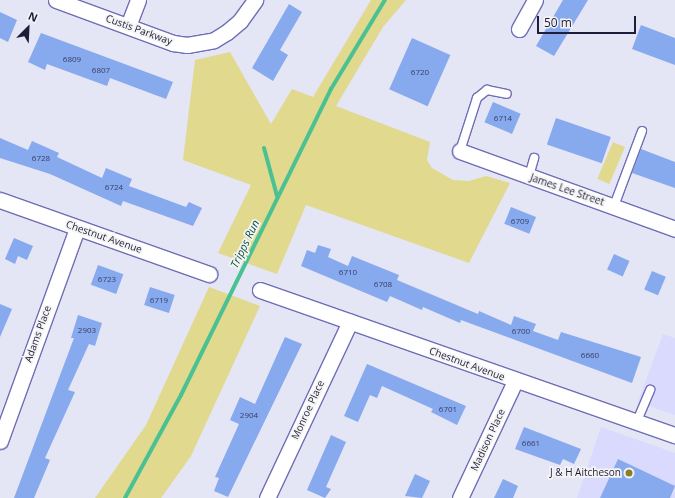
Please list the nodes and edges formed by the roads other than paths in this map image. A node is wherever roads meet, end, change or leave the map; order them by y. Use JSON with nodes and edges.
{"nodes":[{"id":1,"x":56,"y":0,"type":"edge"},
{"id":2,"x":138,"y":0,"type":"edge"},
{"id":3,"x":255,"y":0,"type":"edge"},
{"id":4,"x":535,"y":0,"type":"edge"},
{"id":5,"x":128,"y":26,"type":"junction"},
{"id":6,"x":519,"y":29,"type":"dead end"},
{"id":7,"x":507,"y":94,"type":"dead end"},
{"id":8,"x":642,"y":131,"type":"dead end"},
{"id":9,"x":460,"y":151,"type":"joint"},
{"id":10,"x":534,"y":158,"type":"dead end"},
{"id":11,"x":529,"y":176,"type":"junction"},
{"id":12,"x":0,"y":200,"type":"edge"},
{"id":13,"x":614,"y":206,"type":"junction"},
{"id":14,"x":77,"y":228,"type":"junction"},
{"id":15,"x":675,"y":229,"type":"edge"},
{"id":16,"x":209,"y":274,"type":"dead end"},
{"id":17,"x":260,"y":290,"type":"dead end"},
{"id":18,"x":350,"y":322,"type":"junction"},
{"id":19,"x":515,"y":381,"type":"junction"},
{"id":20,"x":650,"y":390,"type":"dead end"},
{"id":21,"x":637,"y":421,"type":"junction"},
{"id":22,"x":675,"y":435,"type":"edge"},
{"id":23,"x":0,"y":441,"type":"edge"},
{"id":24,"x":267,"y":498,"type":"edge"},
{"id":25,"x":460,"y":498,"type":"edge"}],
"edges":[{"from":1,"to":5,"type":"street","name":"Custis Parkway"},
{"from":2,"to":5,"type":"street"},
{"from":3,"to":5,"type":"street","name":"Custis Parkway"},
{"from":4,"to":6,"type":"street"},
{"from":7,"to":9,"type":"lane"},
{"from":8,"to":13,"type":"lane"},
{"from":9,"to":11,"type":"street","name":"James Lee Street"},
{"from":10,"to":11,"type":"lane"},
{"from":11,"to":13,"type":"street","name":"James Lee Street"},
{"from":12,"to":14,"type":"street","name":"Chestnut Avenue"},
{"from":13,"to":15,"type":"street","name":"James Lee Street"},
{"from":14,"to":16,"type":"street","name":"Chestnut Avenue"},
{"from":14,"to":23,"type":"street","name":"Adams Place"},
{"from":17,"to":18,"type":"street","name":"Chestnut Avenue"},
{"from":18,"to":19,"type":"street","name":"Chestnut Avenue"},
{"from":18,"to":24,"type":"street","name":"Monroe Place"},
{"from":19,"to":21,"type":"street","name":"Chestnut Avenue"},
{"from":19,"to":25,"type":"street","name":"Madison Place"},
{"from":20,"to":21,"type":"lane"},
{"from":21,"to":22,"type":"street","name":"Chestnut Avenue"}]}
